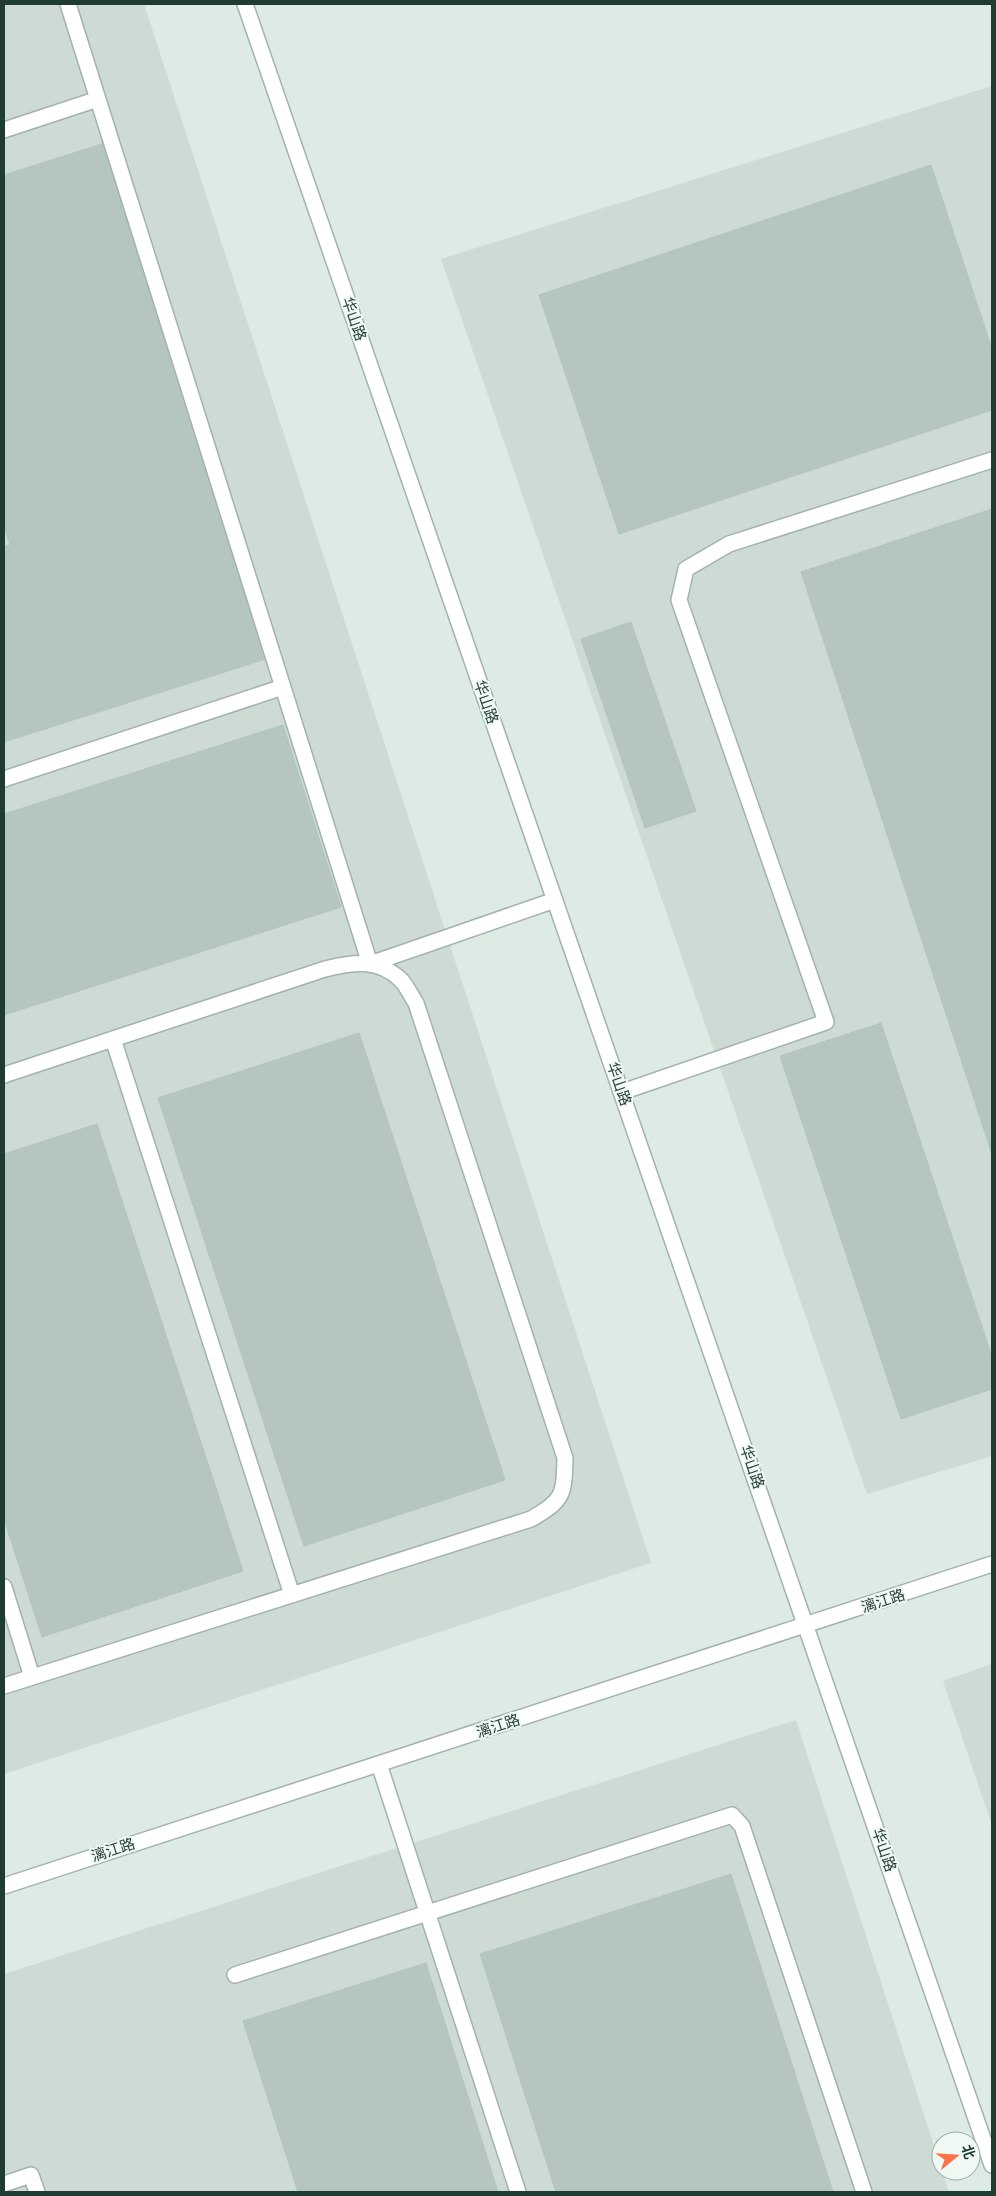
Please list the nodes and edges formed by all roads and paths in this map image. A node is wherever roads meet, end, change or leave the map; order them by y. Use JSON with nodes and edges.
{"nodes":[{"id":1,"x":68,"y":4,"type":"edge"},
{"id":2,"x":245,"y":4,"type":"edge"},
{"id":3,"x":98,"y":99,"type":"junction"},
{"id":4,"x":4,"y":130,"type":"edge"},
{"id":5,"x":992,"y":460,"type":"edge"},
{"id":6,"x":283,"y":687,"type":"junction"},
{"id":7,"x":4,"y":779,"type":"edge"},
{"id":8,"x":555,"y":900,"type":"junction"},
{"id":9,"x":370,"y":964,"type":"junction"},
{"id":10,"x":113,"y":1038,"type":"junction"},
{"id":11,"x":4,"y":1074,"type":"edge"},
{"id":12,"x":622,"y":1092,"type":"junction"},
{"id":13,"x":992,"y":1564,"type":"edge"},
{"id":14,"x":4,"y":1587,"type":"edge"},
{"id":15,"x":292,"y":1595,"type":"junction"},
{"id":16,"x":807,"y":1626,"type":"junction"},
{"id":17,"x":32,"y":1677,"type":"junction"},
{"id":18,"x":4,"y":1686,"type":"edge"},
{"id":19,"x":379,"y":1764,"type":"junction"},
{"id":20,"x":4,"y":1886,"type":"edge"},
{"id":21,"x":428,"y":1913,"type":"junction"},
{"id":22,"x":235,"y":1975,"type":"dead end"},
{"id":23,"x":992,"y":2165,"type":"edge"},
{"id":24,"x":4,"y":2184,"type":"edge"},
{"id":25,"x":37,"y":2192,"type":"edge"},
{"id":26,"x":518,"y":2192,"type":"edge"},
{"id":27,"x":864,"y":2192,"type":"edge"}],
"edges":[{"from":1,"to":3,"type":"street"},
{"from":2,"to":8,"type":"street","name":"华山路"},
{"from":3,"to":4,"type":"street"},
{"from":3,"to":6,"type":"street"},
{"from":5,"to":12,"type":"street"},
{"from":6,"to":7,"type":"street"},
{"from":6,"to":9,"type":"street"},
{"from":8,"to":9,"type":"street"},
{"from":8,"to":12,"type":"street","name":"华山路"},
{"from":9,"to":10,"type":"street"},
{"from":9,"to":15,"type":"street"},
{"from":10,"to":11,"type":"street"},
{"from":10,"to":15,"type":"street"},
{"from":12,"to":16,"type":"street","name":"华山路"},
{"from":13,"to":16,"type":"street","name":"漓江路"},
{"from":14,"to":17,"type":"street"},
{"from":15,"to":17,"type":"street"},
{"from":16,"to":19,"type":"street","name":"漓江路"},
{"from":16,"to":23,"type":"street","name":"华山路"},
{"from":17,"to":18,"type":"street"},
{"from":19,"to":20,"type":"street","name":"漓江路"},
{"from":19,"to":21,"type":"street"},
{"from":21,"to":22,"type":"street"},
{"from":21,"to":26,"type":"street"},
{"from":21,"to":27,"type":"street"},
{"from":24,"to":25,"type":"street"}]}
